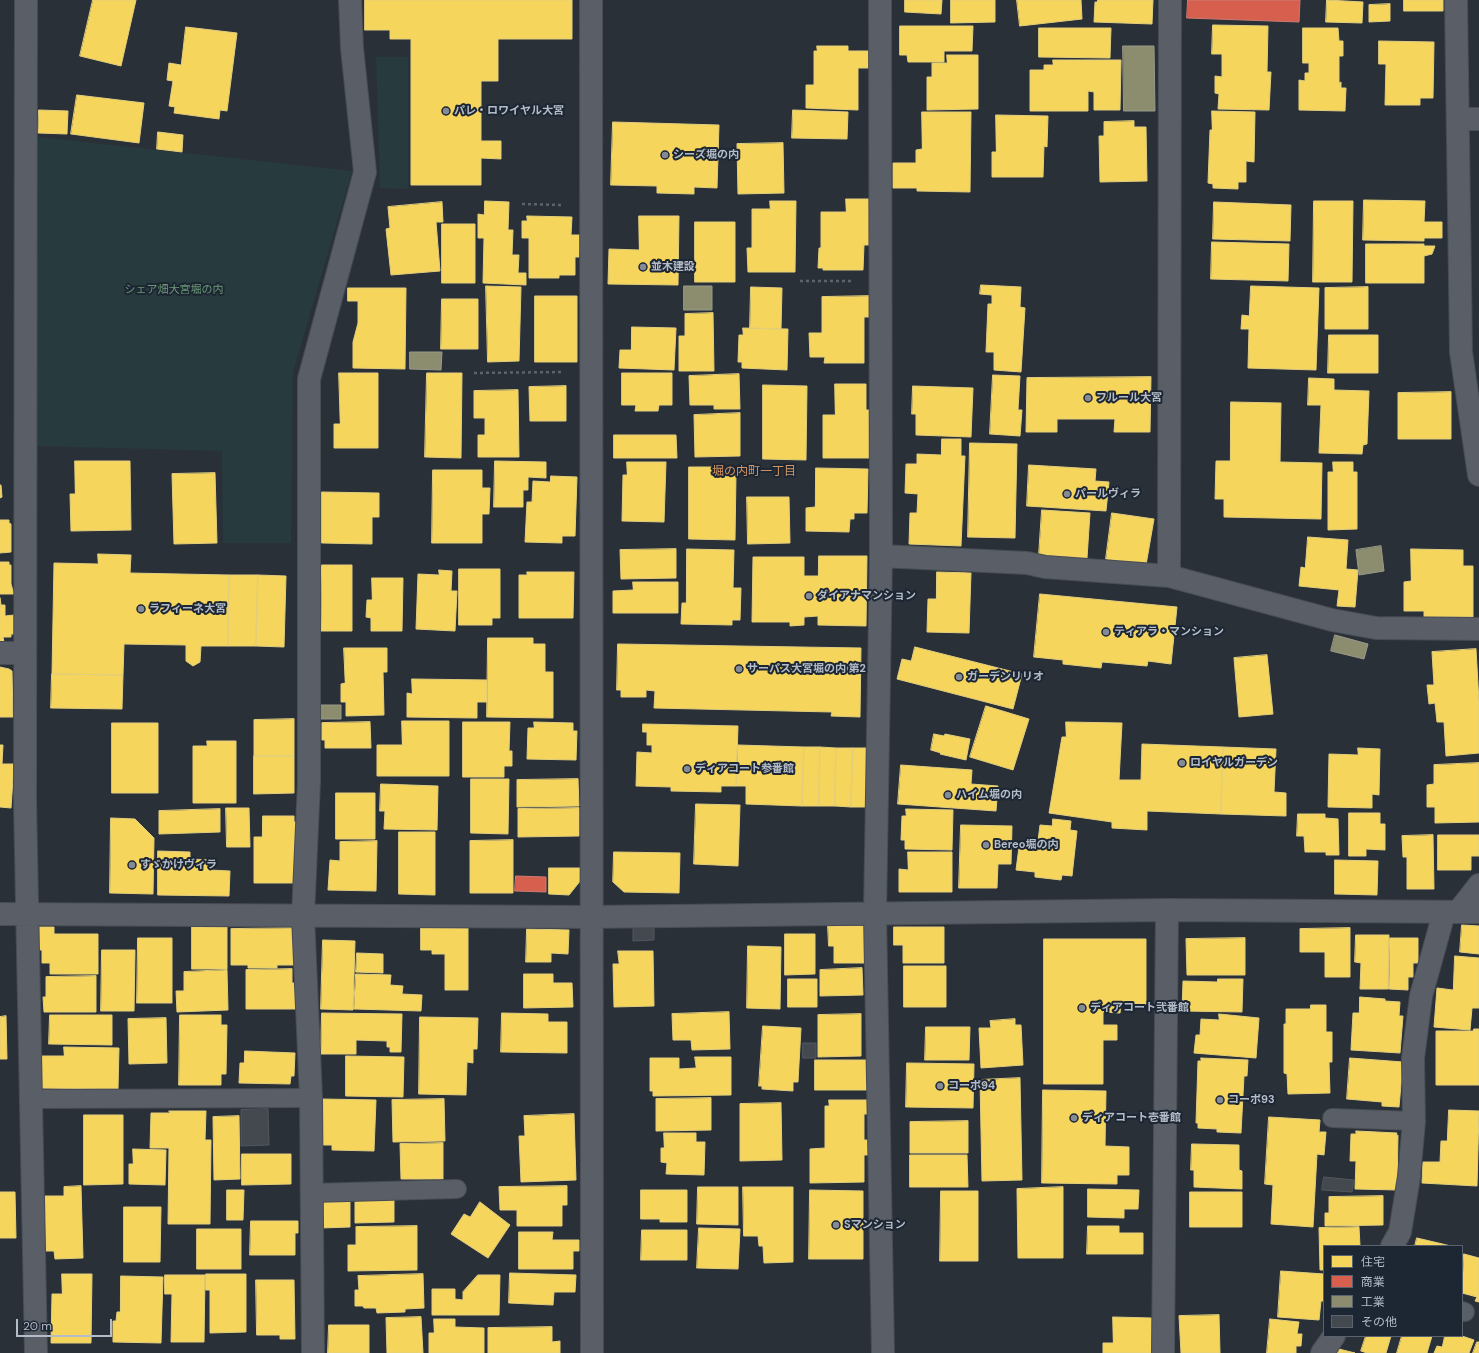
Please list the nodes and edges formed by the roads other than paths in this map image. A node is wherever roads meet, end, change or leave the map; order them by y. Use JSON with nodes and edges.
{"nodes":[{"id":1,"x":26,"y":0,"type":"edge"},
{"id":2,"x":350,"y":0,"type":"edge"},
{"id":3,"x":591,"y":0,"type":"edge"},
{"id":4,"x":880,"y":0,"type":"edge"},
{"id":5,"x":1170,"y":0,"type":"edge"},
{"id":6,"x":1456,"y":0,"type":"edge"},
{"id":7,"x":1468,"y":119,"type":"edge"},
{"id":8,"x":1479,"y":475,"type":"edge"},
{"id":9,"x":881,"y":556,"type":"junction"},
{"id":10,"x":1169,"y":576,"type":"junction"},
{"id":11,"x":1479,"y":629,"type":"edge"},
{"id":12,"x":0,"y":653,"type":"edge"},
{"id":13,"x":25,"y":653,"type":"junction"},
{"id":14,"x":1479,"y":885,"type":"edge"},
{"id":15,"x":1167,"y":910,"type":"junction"},
{"id":16,"x":1460,"y":912,"type":"edge"},
{"id":17,"x":0,"y":914,"type":"edge"},
{"id":18,"x":28,"y":914,"type":"junction"},
{"id":19,"x":875,"y":914,"type":"junction"},
{"id":20,"x":303,"y":916,"type":"junction"},
{"id":21,"x":590,"y":917,"type":"junction"},
{"id":22,"x":311,"y":1098,"type":"junction"},
{"id":23,"x":31,"y":1099,"type":"junction"},
{"id":24,"x":1332,"y":1118,"type":"dead end"},
{"id":25,"x":1414,"y":1121,"type":"junction"},
{"id":26,"x":456,"y":1189,"type":"dead end"},
{"id":27,"x":311,"y":1193,"type":"junction"},
{"id":28,"x":1393,"y":1245,"type":"edge"},
{"id":29,"x":1333,"y":1337,"type":"edge"},
{"id":30,"x":36,"y":1353,"type":"edge"},
{"id":31,"x":313,"y":1353,"type":"edge"},
{"id":32,"x":592,"y":1353,"type":"edge"},
{"id":33,"x":883,"y":1353,"type":"edge"},
{"id":34,"x":1163,"y":1353,"type":"edge"},
{"id":35,"x":1322,"y":1353,"type":"edge"}],
"edges":[{"from":1,"to":13,"type":"street"},
{"from":2,"to":20,"type":"street"},
{"from":3,"to":21,"type":"street"},
{"from":4,"to":9,"type":"street"},
{"from":5,"to":10,"type":"street"},
{"from":6,"to":7,"type":"street"},
{"from":7,"to":8,"type":"street"},
{"from":9,"to":10,"type":"street"},
{"from":9,"to":19,"type":"street"},
{"from":10,"to":11,"type":"street"},
{"from":12,"to":13,"type":"street"},
{"from":13,"to":18,"type":"street"},
{"from":14,"to":16,"type":"street"},
{"from":15,"to":16,"type":"street"},
{"from":15,"to":19,"type":"street"},
{"from":15,"to":34,"type":"street"},
{"from":16,"to":25,"type":"street"},
{"from":17,"to":18,"type":"street"},
{"from":18,"to":20,"type":"street"},
{"from":18,"to":23,"type":"street"},
{"from":19,"to":21,"type":"street"},
{"from":19,"to":33,"type":"street"},
{"from":20,"to":21,"type":"street"},
{"from":20,"to":22,"type":"street"},
{"from":21,"to":32,"type":"street"},
{"from":22,"to":23,"type":"lane"},
{"from":22,"to":27,"type":"street"},
{"from":23,"to":30,"type":"street"},
{"from":24,"to":25,"type":"lane"},
{"from":25,"to":28,"type":"street"},
{"from":26,"to":27,"type":"lane"},
{"from":27,"to":31,"type":"street"},
{"from":29,"to":35,"type":"street"}]}
